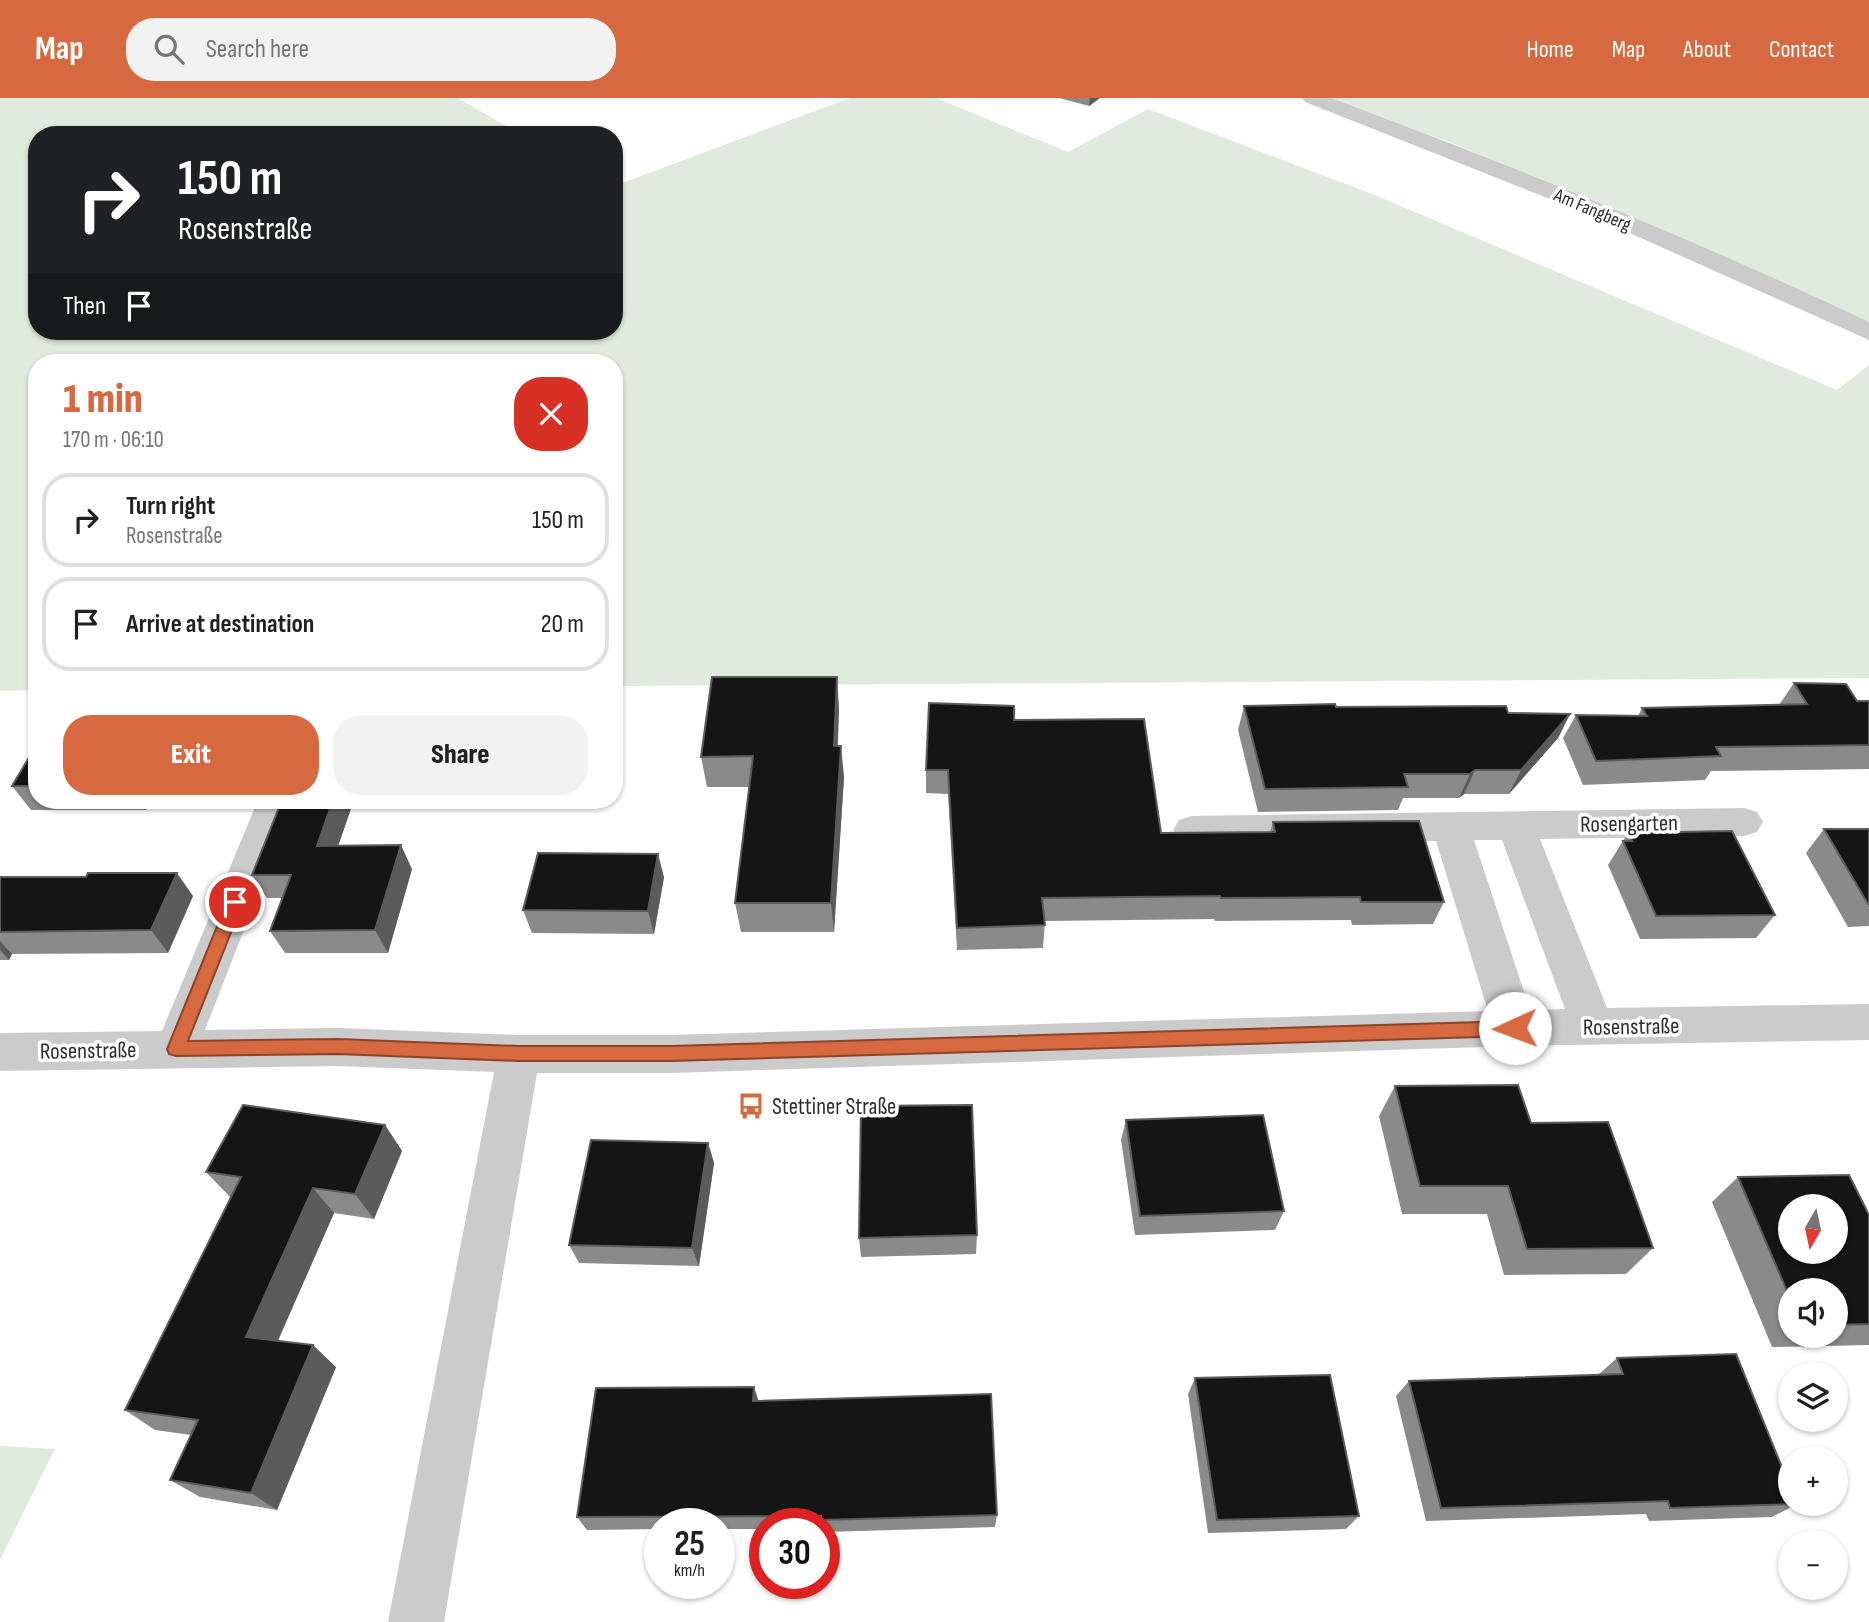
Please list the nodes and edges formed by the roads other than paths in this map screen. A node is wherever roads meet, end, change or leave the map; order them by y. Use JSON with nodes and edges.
{"nodes":[{"id":1,"x":1312,"y":98,"type":"edge"},
{"id":2,"x":1869,"y":332,"type":"edge"},
{"id":3,"x":272,"y":809,"type":"edge"},
{"id":4,"x":1744,"y":821,"type":"dead end"},
{"id":5,"x":1515,"y":825,"type":"junction"},
{"id":6,"x":1450,"y":826,"type":"junction"},
{"id":7,"x":1192,"y":830,"type":"edge"},
{"id":8,"x":1869,"y":1022,"type":"edge"},
{"id":9,"x":1593,"y":1026,"type":"junction"},
{"id":10,"x":1515,"y":1028,"type":"junction"},
{"id":11,"x":176,"y":1049,"type":"junction"},
{"id":12,"x":0,"y":1052,"type":"edge"},
{"id":13,"x":519,"y":1054,"type":"junction"},
{"id":14,"x":416,"y":1622,"type":"edge"}],
"edges":[{"from":1,"to":2,"type":"street","name":"Am Fangberg"},
{"from":3,"to":11,"type":"street"},
{"from":4,"to":5,"type":"street","name":"Rosengarten"},
{"from":5,"to":6,"type":"street","name":"Rosengarten"},
{"from":5,"to":9,"type":"street"},
{"from":6,"to":7,"type":"street","name":"Rosengarten"},
{"from":6,"to":10,"type":"street"},
{"from":8,"to":9,"type":"street","name":"Rosenstraße"},
{"from":9,"to":10,"type":"street","name":"Rosenstraße"},
{"from":10,"to":13,"type":"street","name":"Rosenstraße"},
{"from":11,"to":12,"type":"street","name":"Rosenstraße"},
{"from":11,"to":13,"type":"street","name":"Rosenstraße"},
{"from":13,"to":14,"type":"street"}]}
